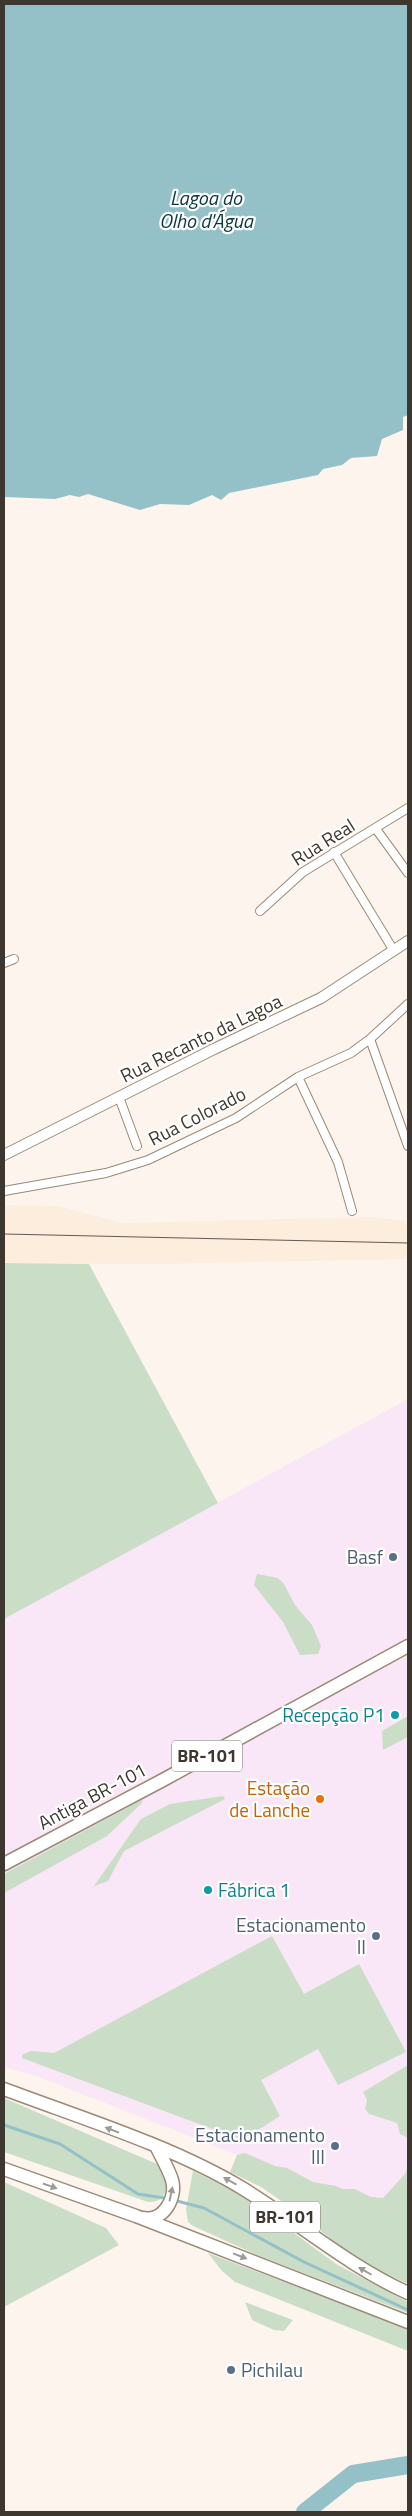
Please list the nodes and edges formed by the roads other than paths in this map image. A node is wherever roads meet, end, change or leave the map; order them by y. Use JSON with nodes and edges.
{"nodes":[{"id":1,"x":408,"y":808,"type":"edge"},
{"id":2,"x":376,"y":829,"type":"junction"},
{"id":3,"x":334,"y":852,"type":"junction"},
{"id":4,"x":408,"y":873,"type":"edge"},
{"id":5,"x":260,"y":911,"type":"dead end"},
{"id":6,"x":408,"y":941,"type":"edge"},
{"id":7,"x":394,"y":952,"type":"junction"},
{"id":8,"x":14,"y":960,"type":"dead end"},
{"id":9,"x":4,"y":963,"type":"edge"},
{"id":10,"x":408,"y":1004,"type":"edge"},
{"id":11,"x":370,"y":1039,"type":"junction"},
{"id":12,"x":298,"y":1077,"type":"junction"},
{"id":13,"x":120,"y":1097,"type":"junction"},
{"id":14,"x":137,"y":1146,"type":"dead end"},
{"id":15,"x":408,"y":1146,"type":"edge"},
{"id":16,"x":4,"y":1155,"type":"edge"},
{"id":17,"x":4,"y":1191,"type":"edge"},
{"id":18,"x":352,"y":1211,"type":"dead end"},
{"id":19,"x":408,"y":1646,"type":"edge"},
{"id":20,"x":4,"y":1864,"type":"edge"},
{"id":21,"x":4,"y":2089,"type":"edge"},
{"id":22,"x":157,"y":2148,"type":"junction"},
{"id":23,"x":4,"y":2169,"type":"edge"},
{"id":24,"x":136,"y":2216,"type":"junction"},
{"id":25,"x":408,"y":2293,"type":"edge"},
{"id":26,"x":408,"y":2322,"type":"edge"}],
"edges":[{"from":1,"to":2,"type":"street","name":"Rua Real"},
{"from":2,"to":3,"type":"street","name":"Rua Real"},
{"from":2,"to":4,"type":"street"},
{"from":3,"to":5,"type":"street","name":"Rua Real"},
{"from":3,"to":7,"type":"street"},
{"from":6,"to":7,"type":"street","name":"Rua Recanto da Lagoa"},
{"from":7,"to":13,"type":"street","name":"Rua Recanto da Lagoa"},
{"from":8,"to":9,"type":"street"},
{"from":10,"to":11,"type":"street","name":"Rua Colorado"},
{"from":11,"to":12,"type":"street","name":"Rua Colorado"},
{"from":11,"to":15,"type":"street"},
{"from":12,"to":17,"type":"street","name":"Rua Colorado"},
{"from":12,"to":18,"type":"street"},
{"from":13,"to":14,"type":"street"},
{"from":13,"to":16,"type":"street","name":"Rua Recanto da Lagoa"},
{"from":19,"to":20,"type":"main road","name":"Antiga BR-101","number":"BR-101"},
{"from":22,"to":21,"type":"main road","number":"BR-101","one_way":true},
{"from":24,"to":22,"type":"main road","one_way":true},
{"from":25,"to":22,"type":"main road","number":"BR-101","one_way":true},
{"from":23,"to":24,"type":"main road","number":"BR-101","one_way":true},
{"from":24,"to":26,"type":"main road","number":"BR-101","one_way":true}]}
